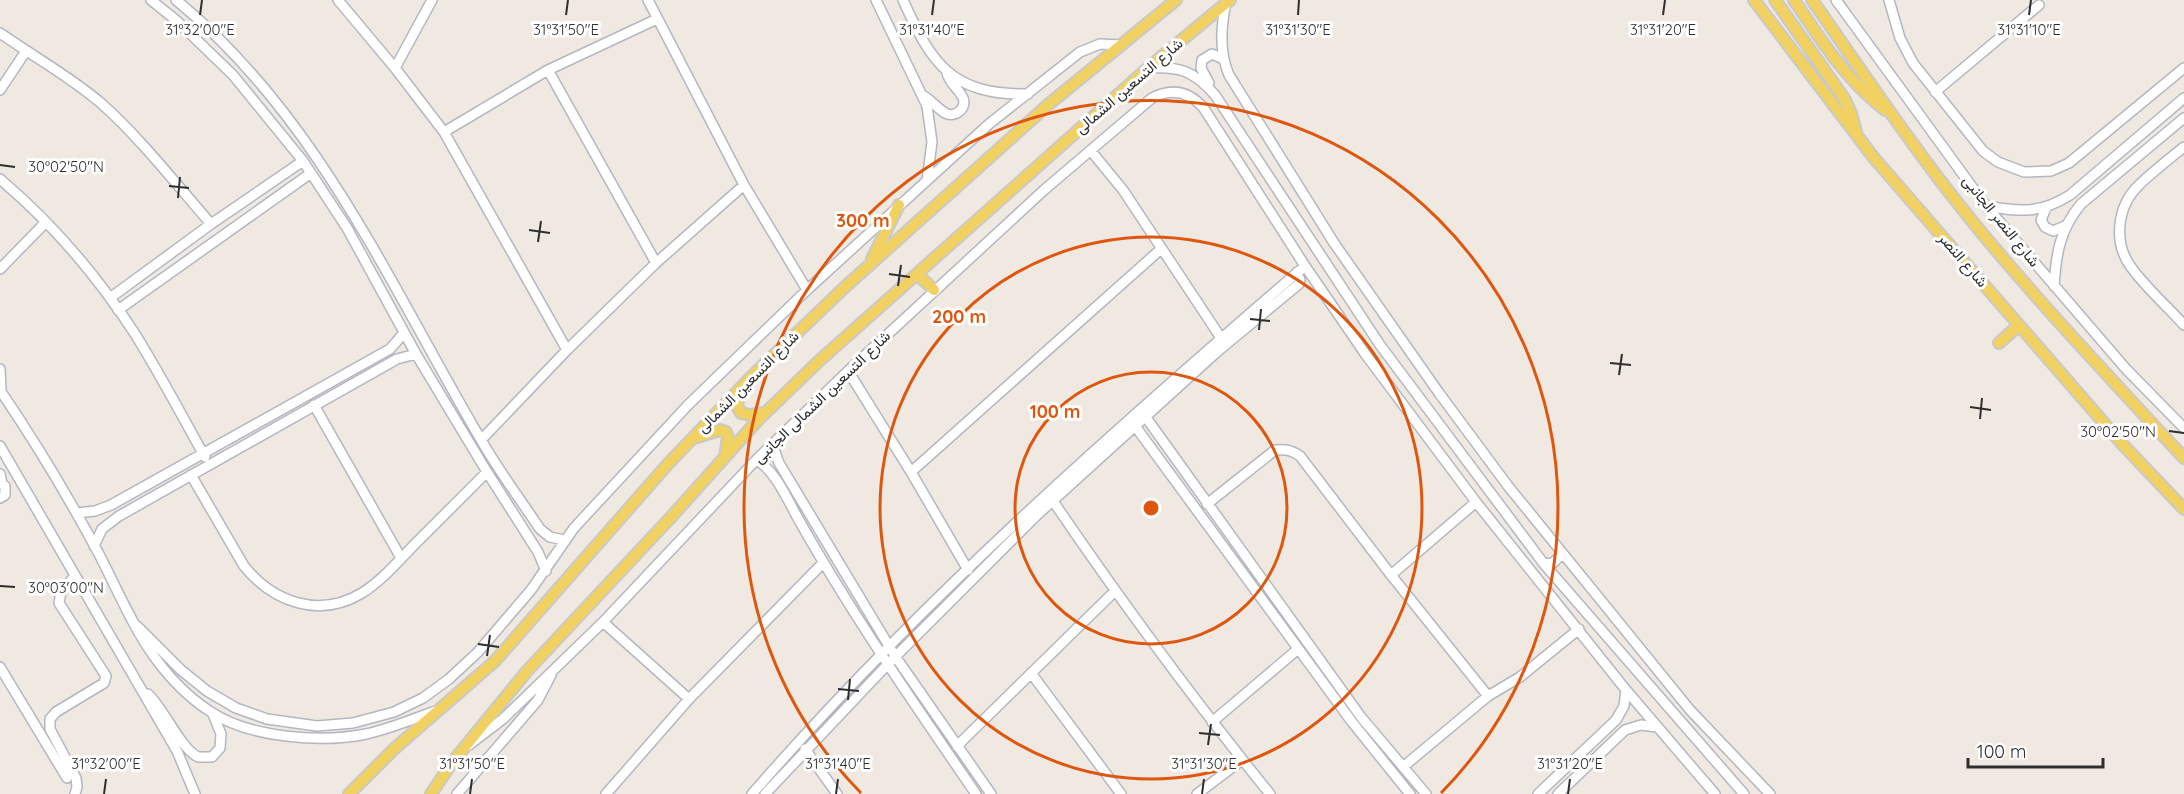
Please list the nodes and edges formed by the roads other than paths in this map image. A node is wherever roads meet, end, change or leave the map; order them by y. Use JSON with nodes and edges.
{"nodes":[{"id":1,"x":151,"y":0,"type":"edge"},
{"id":2,"x":176,"y":0,"type":"edge"},
{"id":3,"x":338,"y":0,"type":"edge"},
{"id":4,"x":432,"y":0,"type":"edge"},
{"id":5,"x":648,"y":0,"type":"edge"},
{"id":6,"x":876,"y":0,"type":"edge"},
{"id":7,"x":903,"y":0,"type":"edge"},
{"id":8,"x":1176,"y":0,"type":"edge"},
{"id":9,"x":1754,"y":0,"type":"edge"},
{"id":10,"x":1775,"y":0,"type":"edge"},
{"id":11,"x":1794,"y":0,"type":"edge"},
{"id":12,"x":1812,"y":0,"type":"edge"},
{"id":13,"x":1836,"y":0,"type":"edge"},
{"id":14,"x":1889,"y":0,"type":"edge"},
{"id":15,"x":1228,"y":1,"type":"edge"},
{"id":16,"x":186,"y":4,"type":"edge"},
{"id":17,"x":2039,"y":5,"type":"dead end"},
{"id":18,"x":657,"y":19,"type":"junction"},
{"id":19,"x":0,"y":33,"type":"edge"},
{"id":20,"x":1120,"y":45,"type":"junction"},
{"id":21,"x":26,"y":51,"type":"junction"},
{"id":22,"x":1223,"y":58,"type":"junction"},
{"id":23,"x":244,"y":65,"type":"junction"},
{"id":24,"x":395,"y":68,"type":"junction"},
{"id":25,"x":1148,"y":68,"type":"junction"},
{"id":26,"x":2184,"y":68,"type":"edge"},
{"id":27,"x":548,"y":70,"type":"junction"},
{"id":28,"x":947,"y":72,"type":"junction"},
{"id":29,"x":233,"y":75,"type":"junction"},
{"id":30,"x":0,"y":90,"type":"edge"},
{"id":31,"x":1935,"y":92,"type":"junction"},
{"id":32,"x":1028,"y":94,"type":"junction"},
{"id":33,"x":922,"y":95,"type":"junction"},
{"id":34,"x":1215,"y":95,"type":"junction"},
{"id":35,"x":2184,"y":98,"type":"edge"},
{"id":36,"x":1894,"y":116,"type":"junction"},
{"id":37,"x":2184,"y":118,"type":"edge"},
{"id":38,"x":444,"y":132,"type":"junction"},
{"id":39,"x":1856,"y":137,"type":"junction"},
{"id":40,"x":2184,"y":147,"type":"edge"},
{"id":41,"x":1091,"y":151,"type":"junction"},
{"id":42,"x":303,"y":161,"type":"junction"},
{"id":43,"x":311,"y":173,"type":"junction"},
{"id":44,"x":0,"y":179,"type":"edge"},
{"id":45,"x":927,"y":181,"type":"junction"},
{"id":46,"x":744,"y":185,"type":"junction"},
{"id":47,"x":899,"y":206,"type":"junction"},
{"id":48,"x":1986,"y":206,"type":"junction"},
{"id":49,"x":2046,"y":208,"type":"junction"},
{"id":50,"x":45,"y":222,"type":"junction"},
{"id":51,"x":211,"y":224,"type":"junction"},
{"id":52,"x":2065,"y":226,"type":"junction"},
{"id":53,"x":1161,"y":249,"type":"junction"},
{"id":54,"x":656,"y":263,"type":"junction"},
{"id":55,"x":869,"y":265,"type":"junction"},
{"id":56,"x":0,"y":268,"type":"edge"},
{"id":57,"x":1301,"y":269,"type":"junction"},
{"id":58,"x":917,"y":274,"type":"junction"},
{"id":59,"x":2054,"y":285,"type":"junction"},
{"id":60,"x":807,"y":290,"type":"junction"},
{"id":61,"x":934,"y":291,"type":"junction"},
{"id":62,"x":110,"y":298,"type":"junction"},
{"id":63,"x":118,"y":310,"type":"junction"},
{"id":64,"x":2182,"y":320,"type":"edge"},
{"id":65,"x":2019,"y":325,"type":"junction"},
{"id":66,"x":404,"y":333,"type":"junction"},
{"id":67,"x":1221,"y":338,"type":"junction"},
{"id":68,"x":1999,"y":343,"type":"dead end"},
{"id":69,"x":1380,"y":345,"type":"junction"},
{"id":70,"x":567,"y":350,"type":"junction"},
{"id":71,"x":416,"y":354,"type":"junction"},
{"id":72,"x":1366,"y":355,"type":"junction"},
{"id":73,"x":0,"y":369,"type":"edge"},
{"id":74,"x":848,"y":371,"type":"junction"},
{"id":75,"x":740,"y":389,"type":"junction"},
{"id":76,"x":0,"y":391,"type":"edge"},
{"id":77,"x":314,"y":405,"type":"junction"},
{"id":78,"x":766,"y":413,"type":"junction"},
{"id":79,"x":1145,"y":416,"type":"junction"},
{"id":80,"x":1135,"y":426,"type":"junction"},
{"id":81,"x":2184,"y":428,"type":"edge"},
{"id":82,"x":693,"y":438,"type":"junction"},
{"id":83,"x":481,"y":440,"type":"junction"},
{"id":84,"x":772,"y":444,"type":"junction"},
{"id":85,"x":0,"y":446,"type":"edge"},
{"id":86,"x":202,"y":453,"type":"junction"},
{"id":87,"x":725,"y":457,"type":"junction"},
{"id":88,"x":2184,"y":458,"type":"edge"},
{"id":89,"x":756,"y":460,"type":"junction"},
{"id":90,"x":1091,"y":460,"type":"junction"},
{"id":91,"x":209,"y":464,"type":"junction"},
{"id":92,"x":487,"y":472,"type":"junction"},
{"id":93,"x":911,"y":472,"type":"junction"},
{"id":94,"x":190,"y":475,"type":"junction"},
{"id":95,"x":18,"y":478,"type":"junction"},
{"id":96,"x":2,"y":481,"type":"edge"},
{"id":97,"x":0,"y":498,"type":"edge"},
{"id":98,"x":1053,"y":501,"type":"junction"},
{"id":99,"x":1476,"y":502,"type":"junction"},
{"id":100,"x":1207,"y":504,"type":"junction"},
{"id":101,"x":2184,"y":509,"type":"edge"},
{"id":102,"x":77,"y":513,"type":"junction"},
{"id":103,"x":564,"y":540,"type":"junction"},
{"id":104,"x":94,"y":546,"type":"junction"},
{"id":105,"x":1560,"y":552,"type":"junction"},
{"id":106,"x":401,"y":558,"type":"junction"},
{"id":107,"x":823,"y":563,"type":"junction"},
{"id":108,"x":1544,"y":564,"type":"junction"},
{"id":109,"x":968,"y":570,"type":"junction"},
{"id":110,"x":546,"y":571,"type":"junction"},
{"id":111,"x":1391,"y":575,"type":"junction"},
{"id":112,"x":1579,"y":575,"type":"junction"},
{"id":113,"x":75,"y":576,"type":"junction"},
{"id":114,"x":1564,"y":588,"type":"junction"},
{"id":115,"x":1114,"y":591,"type":"junction"},
{"id":116,"x":603,"y":622,"type":"junction"},
{"id":117,"x":137,"y":626,"type":"junction"},
{"id":118,"x":1579,"y":629,"type":"junction"},
{"id":119,"x":889,"y":647,"type":"junction"},
{"id":120,"x":1298,"y":649,"type":"junction"},
{"id":121,"x":881,"y":655,"type":"junction"},
{"id":122,"x":895,"y":656,"type":"junction"},
{"id":123,"x":887,"y":664,"type":"junction"},
{"id":124,"x":0,"y":667,"type":"edge"},
{"id":125,"x":553,"y":670,"type":"junction"},
{"id":126,"x":1031,"y":673,"type":"junction"},
{"id":127,"x":141,"y":689,"type":"junction"},
{"id":128,"x":1626,"y":690,"type":"junction"},
{"id":129,"x":1488,"y":696,"type":"junction"},
{"id":130,"x":689,"y":699,"type":"junction"},
{"id":131,"x":441,"y":710,"type":"junction"},
{"id":132,"x":213,"y":714,"type":"junction"},
{"id":133,"x":1212,"y":722,"type":"junction"},
{"id":134,"x":1657,"y":727,"type":"junction"},
{"id":135,"x":957,"y":746,"type":"junction"},
{"id":136,"x":463,"y":748,"type":"junction"},
{"id":137,"x":805,"y":749,"type":"junction"},
{"id":138,"x":1242,"y":760,"type":"junction"},
{"id":139,"x":1403,"y":767,"type":"junction"},
{"id":140,"x":67,"y":778,"type":"dead end"},
{"id":141,"x":75,"y":794,"type":"edge"},
{"id":142,"x":195,"y":794,"type":"edge"},
{"id":143,"x":350,"y":794,"type":"edge"},
{"id":144,"x":431,"y":794,"type":"edge"},
{"id":145,"x":457,"y":794,"type":"edge"},
{"id":146,"x":606,"y":794,"type":"edge"},
{"id":147,"x":752,"y":794,"type":"edge"},
{"id":148,"x":765,"y":794,"type":"edge"},
{"id":149,"x":837,"y":794,"type":"edge"},
{"id":150,"x":976,"y":794,"type":"edge"},
{"id":151,"x":991,"y":794,"type":"edge"},
{"id":152,"x":1121,"y":794,"type":"edge"},
{"id":153,"x":1197,"y":794,"type":"edge"},
{"id":154,"x":1270,"y":794,"type":"edge"},
{"id":155,"x":1410,"y":794,"type":"edge"},
{"id":156,"x":1426,"y":794,"type":"edge"},
{"id":157,"x":1538,"y":794,"type":"edge"},
{"id":158,"x":1558,"y":794,"type":"edge"},
{"id":159,"x":1715,"y":794,"type":"edge"},
{"id":160,"x":1744,"y":794,"type":"edge"},
{"id":161,"x":1770,"y":794,"type":"edge"}],
"edges":[{"from":1,"to":29,"type":"street"},
{"from":2,"to":16,"type":"street"},
{"from":3,"to":24,"type":"street"},
{"from":4,"to":24,"type":"street"},
{"from":5,"to":18,"type":"street"},
{"from":6,"to":33,"type":"street"},
{"from":7,"to":28,"type":"street"},
{"from":8,"to":20,"type":"main road","name":"شارع التسعين الشمالى"},
{"from":9,"to":39,"type":"main road","name":"شارع النصر"},
{"from":10,"to":39,"type":"main road"},
{"from":11,"to":36,"type":"main road"},
{"from":12,"to":36,"type":"main road"},
{"from":13,"to":48,"type":"street","name":"شارع النصر الجانبى"},
{"from":14,"to":31,"type":"street"},
{"from":15,"to":22,"type":"street"},
{"from":15,"to":25,"type":"main road","name":"شارع التسعين الشمالى"},
{"from":16,"to":23,"type":"street"},
{"from":17,"to":31,"type":"street"},
{"from":18,"to":27,"type":"street"},
{"from":18,"to":46,"type":"street"},
{"from":19,"to":21,"type":"street"},
{"from":20,"to":32,"type":"street"},
{"from":20,"to":55,"type":"main road","name":"شارع التسعين الشمالى"},
{"from":21,"to":30,"type":"street"},
{"from":21,"to":51,"type":"street"},
{"from":22,"to":34,"type":"street"},
{"from":22,"to":105,"type":"street"},
{"from":23,"to":29,"type":"street"},
{"from":23,"to":83,"type":"street"},
{"from":24,"to":38,"type":"street"},
{"from":25,"to":34,"type":"street"},
{"from":25,"to":58,"type":"main road","name":"شارع التسعين الشمالى"},
{"from":26,"to":31,"type":"street"},
{"from":27,"to":38,"type":"street"},
{"from":27,"to":54,"type":"street"},
{"from":28,"to":32,"type":"street"},
{"from":28,"to":33,"type":"street"},
{"from":29,"to":42,"type":"street"},
{"from":32,"to":45,"type":"street"},
{"from":33,"to":45,"type":"street"},
{"from":34,"to":69,"type":"street"},
{"from":35,"to":49,"type":"street"},
{"from":36,"to":88,"type":"main road"},
{"from":37,"to":52,"type":"street"},
{"from":38,"to":70,"type":"street"},
{"from":39,"to":65,"type":"main road","name":"شارع النصر"},
{"from":40,"to":64,"type":"street"},
{"from":41,"to":53,"type":"street"},
{"from":41,"to":57,"type":"street","name":"شارع التسعين الشمالى الجانبى"},
{"from":41,"to":61,"type":"street","name":"شارع التسعين الشمالى الجانبى"},
{"from":42,"to":43,"type":"street"},
{"from":42,"to":51,"type":"street"},
{"from":43,"to":63,"type":"street"},
{"from":43,"to":66,"type":"street"},
{"from":44,"to":50,"type":"street"},
{"from":45,"to":47,"type":"street"},
{"from":46,"to":54,"type":"street"},
{"from":46,"to":60,"type":"street"},
{"from":47,"to":55,"type":"main road"},
{"from":47,"to":60,"type":"street"},
{"from":48,"to":49,"type":"street"},
{"from":48,"to":59,"type":"street","name":"شارع النصر الجانبى"},
{"from":49,"to":52,"type":"street"},
{"from":50,"to":56,"type":"street"},
{"from":50,"to":62,"type":"street"},
{"from":51,"to":62,"type":"street"},
{"from":52,"to":59,"type":"street"},
{"from":53,"to":67,"type":"street"},
{"from":53,"to":93,"type":"street"},
{"from":54,"to":70,"type":"street"},
{"from":55,"to":75,"type":"main road","name":"شارع التسعين الشمالى"},
{"from":57,"to":67,"type":"street"},
{"from":57,"to":72,"type":"street"},
{"from":57,"to":79,"type":"street"},
{"from":58,"to":61,"type":"main road"},
{"from":58,"to":78,"type":"main road","name":"شارع التسعين الشمالى"},
{"from":59,"to":81,"type":"street","name":"شارع النصر الجانبى"},
{"from":60,"to":103,"type":"street"},
{"from":61,"to":74,"type":"street","name":"شارع التسعين الشمالى الجانبى"},
{"from":62,"to":63,"type":"street"},
{"from":63,"to":86,"type":"street"},
{"from":65,"to":68,"type":"main road"},
{"from":65,"to":101,"type":"main road","name":"شارع النصر"},
{"from":66,"to":71,"type":"street"},
{"from":66,"to":86,"type":"street"},
{"from":67,"to":90,"type":"street"},
{"from":69,"to":72,"type":"street"},
{"from":69,"to":108,"type":"street"},
{"from":70,"to":83,"type":"street"},
{"from":71,"to":77,"type":"street"},
{"from":71,"to":92,"type":"street"},
{"from":72,"to":99,"type":"street"},
{"from":73,"to":76,"type":"street"},
{"from":74,"to":84,"type":"street","name":"شارع التسعين الشمالى الجانبى"},
{"from":74,"to":93,"type":"street"},
{"from":75,"to":78,"type":"main road"},
{"from":75,"to":82,"type":"main road","name":"شارع التسعين الشمالى"},
{"from":76,"to":102,"type":"street"},
{"from":77,"to":91,"type":"street"},
{"from":77,"to":106,"type":"street"},
{"from":78,"to":87,"type":"main road","name":"شارع التسعين الشمالى"},
{"from":79,"to":80,"type":"street"},
{"from":79,"to":100,"type":"street"},
{"from":80,"to":90,"type":"street"},
{"from":80,"to":120,"type":"street"},
{"from":82,"to":87,"type":"main road"},
{"from":82,"to":131,"type":"main road","name":"شارع التسعين الشمالى"},
{"from":83,"to":103,"type":"street"},
{"from":84,"to":89,"type":"street","name":"شارع التسعين الشمالى الجانبى"},
{"from":84,"to":119,"type":"street"},
{"from":85,"to":95,"type":"street"},
{"from":86,"to":91,"type":"street"},
{"from":86,"to":102,"type":"street"},
{"from":87,"to":136,"type":"main road","name":"شارع التسعين الشمالى"},
{"from":89,"to":107,"type":"street"},
{"from":89,"to":116,"type":"street","name":"شارع التسعين الشمالى الجانبى"},
{"from":90,"to":98,"type":"street"},
{"from":90,"to":109,"type":"street"},
{"from":91,"to":94,"type":"street"},
{"from":92,"to":106,"type":"street"},
{"from":92,"to":110,"type":"street"},
{"from":93,"to":109,"type":"street"},
{"from":94,"to":104,"type":"street"},
{"from":94,"to":106,"type":"street"},
{"from":95,"to":96,"type":"street"},
{"from":95,"to":113,"type":"street"},
{"from":96,"to":97,"type":"street"},
{"from":98,"to":115,"type":"street"},
{"from":98,"to":122,"type":"street"},
{"from":99,"to":111,"type":"street"},
{"from":99,"to":118,"type":"street"},
{"from":100,"to":111,"type":"street"},
{"from":100,"to":139,"type":"street"},
{"from":102,"to":104,"type":"street"},
{"from":103,"to":110,"type":"street"},
{"from":104,"to":117,"type":"street"},
{"from":105,"to":108,"type":"street"},
{"from":105,"to":112,"type":"street"},
{"from":107,"to":121,"type":"street"},
{"from":107,"to":130,"type":"street"},
{"from":108,"to":114,"type":"street"},
{"from":109,"to":119,"type":"street"},
{"from":110,"to":117,"type":"street"},
{"from":111,"to":129,"type":"street"},
{"from":112,"to":114,"type":"street"},
{"from":112,"to":161,"type":"street"},
{"from":113,"to":127,"type":"street"},
{"from":113,"to":141,"type":"street"},
{"from":114,"to":160,"type":"street"},
{"from":115,"to":126,"type":"street"},
{"from":115,"to":133,"type":"street"},
{"from":116,"to":125,"type":"street","name":"شارع التسعين الشمالى الجانبى"},
{"from":116,"to":130,"type":"street"},
{"from":117,"to":132,"type":"street"},
{"from":118,"to":128,"type":"street"},
{"from":118,"to":129,"type":"street"},
{"from":119,"to":121,"type":"street"},
{"from":119,"to":122,"type":"street"},
{"from":120,"to":133,"type":"street"},
{"from":120,"to":155,"type":"street"},
{"from":121,"to":123,"type":"street"},
{"from":121,"to":147,"type":"street"},
{"from":122,"to":123,"type":"street"},
{"from":122,"to":135,"type":"street"},
{"from":123,"to":137,"type":"street"},
{"from":123,"to":150,"type":"street"},
{"from":124,"to":140,"type":"street"},
{"from":125,"to":136,"type":"street","name":"شارع التسعين الشمالى الجانبى"},
{"from":125,"to":145,"type":"street"},
{"from":126,"to":135,"type":"street"},
{"from":126,"to":152,"type":"street"},
{"from":127,"to":132,"type":"street"},
{"from":127,"to":142,"type":"street"},
{"from":128,"to":134,"type":"street"},
{"from":128,"to":157,"type":"street"},
{"from":129,"to":139,"type":"street"},
{"from":130,"to":146,"type":"street"},
{"from":131,"to":132,"type":"street"},
{"from":131,"to":143,"type":"main road","name":"شارع التسعين الشمالى"},
{"from":133,"to":138,"type":"street"},
{"from":134,"to":158,"type":"street"},
{"from":134,"to":159,"type":"street"},
{"from":135,"to":151,"type":"street"},
{"from":136,"to":144,"type":"main road","name":"شارع التسعين الشمالى"},
{"from":137,"to":148,"type":"street"},
{"from":137,"to":149,"type":"street"},
{"from":138,"to":153,"type":"street"},
{"from":138,"to":154,"type":"street"},
{"from":139,"to":156,"type":"street"}]}
